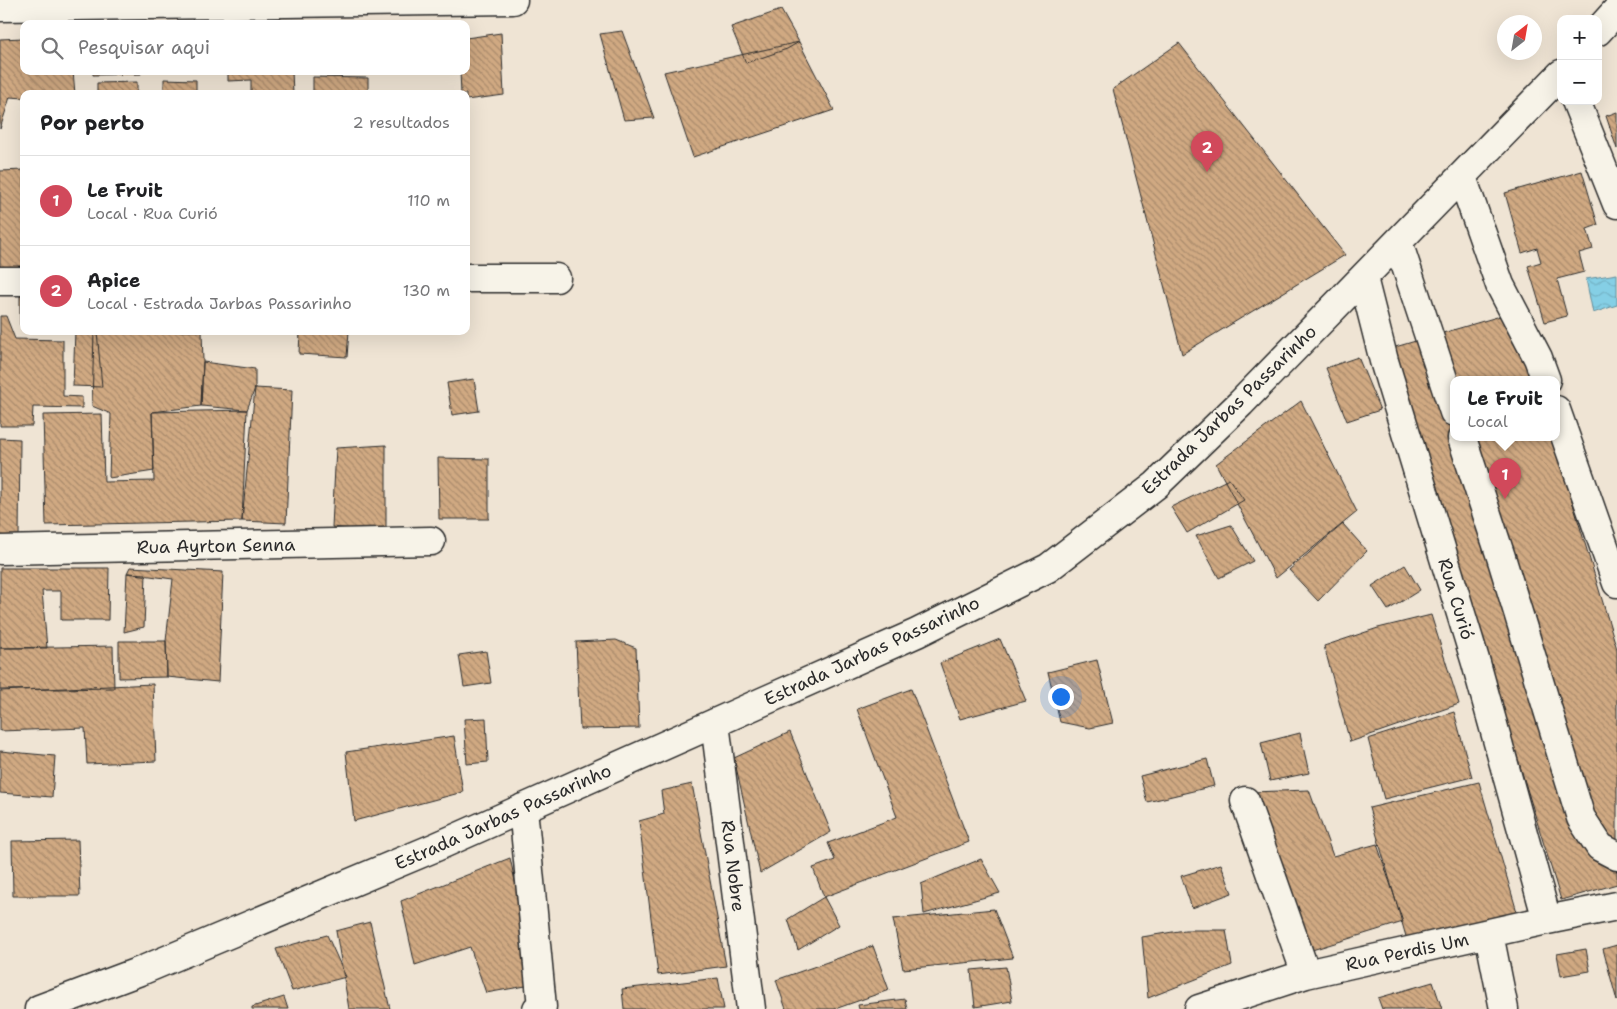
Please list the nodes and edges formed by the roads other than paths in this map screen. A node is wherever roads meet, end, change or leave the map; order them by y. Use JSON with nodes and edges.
{"nodes":[{"id":1,"x":513,"y":0,"type":"edge"},
{"id":2,"x":315,"y":1,"type":"edge"},
{"id":3,"x":0,"y":7,"type":"edge"},
{"id":4,"x":1617,"y":10,"type":"edge"},
{"id":5,"x":1602,"y":27,"type":"edge"},
{"id":6,"x":1557,"y":78,"type":"edge"},
{"id":7,"x":1578,"y":105,"type":"edge"},
{"id":8,"x":1462,"y":177,"type":"junction"},
{"id":9,"x":1617,"y":204,"type":"edge"},
{"id":10,"x":1398,"y":242,"type":"junction"},
{"id":11,"x":470,"y":278,"type":"edge"},
{"id":12,"x":556,"y":278,"type":"dead end"},
{"id":13,"x":1363,"y":278,"type":"junction"},
{"id":14,"x":0,"y":281,"type":"edge"},
{"id":15,"x":20,"y":281,"type":"edge"},
{"id":16,"x":1545,"y":376,"type":"edge"},
{"id":17,"x":1450,"y":400,"type":"edge"},
{"id":18,"x":1560,"y":421,"type":"edge"},
{"id":19,"x":1463,"y":441,"type":"edge"},
{"id":20,"x":432,"y":541,"type":"dead end"},
{"id":21,"x":0,"y":550,"type":"edge"},
{"id":22,"x":1617,"y":583,"type":"edge"},
{"id":23,"x":715,"y":723,"type":"junction"},
{"id":24,"x":1245,"y":801,"type":"dead end"},
{"id":25,"x":523,"y":808,"type":"junction"},
{"id":26,"x":1617,"y":856,"type":"edge"},
{"id":27,"x":1617,"y":906,"type":"edge"},
{"id":28,"x":1547,"y":920,"type":"junction"},
{"id":29,"x":1489,"y":934,"type":"junction"},
{"id":30,"x":1306,"y":974,"type":"junction"},
{"id":31,"x":540,"y":1008,"type":"edge"},
{"id":32,"x":39,"y":1009,"type":"edge"},
{"id":33,"x":751,"y":1009,"type":"edge"},
{"id":34,"x":1199,"y":1009,"type":"edge"},
{"id":35,"x":1504,"y":1009,"type":"edge"}],
"edges":[{"from":1,"to":2,"type":"street"},
{"from":2,"to":3,"type":"street"},
{"from":4,"to":5,"type":"street"},
{"from":6,"to":8,"type":"street","name":"Estrada Jarbas Passarinho"},
{"from":7,"to":9,"type":"street"},
{"from":8,"to":10,"type":"street","name":"Estrada Jarbas Passarinho"},
{"from":8,"to":16,"type":"street"},
{"from":10,"to":13,"type":"street","name":"Estrada Jarbas Passarinho"},
{"from":10,"to":17,"type":"street"},
{"from":11,"to":12,"type":"street"},
{"from":13,"to":23,"type":"street","name":"Estrada Jarbas Passarinho"},
{"from":13,"to":28,"type":"street","name":"Rua Curió"},
{"from":14,"to":15,"type":"street"},
{"from":18,"to":22,"type":"street"},
{"from":19,"to":26,"type":"street"},
{"from":20,"to":21,"type":"street","name":"Rua Ayrton Senna"},
{"from":23,"to":25,"type":"street","name":"Estrada Jarbas Passarinho"},
{"from":23,"to":33,"type":"street","name":"Rua Nobre"},
{"from":24,"to":30,"type":"street"},
{"from":25,"to":31,"type":"street"},
{"from":25,"to":32,"type":"street","name":"Estrada Jarbas Passarinho"},
{"from":27,"to":28,"type":"street","name":"Rua Perdis Um"},
{"from":28,"to":29,"type":"street","name":"Rua Perdis Um"},
{"from":29,"to":30,"type":"street","name":"Rua Perdis Um"},
{"from":29,"to":35,"type":"street"},
{"from":30,"to":34,"type":"street","name":"Rua Perdis Um"}]}
